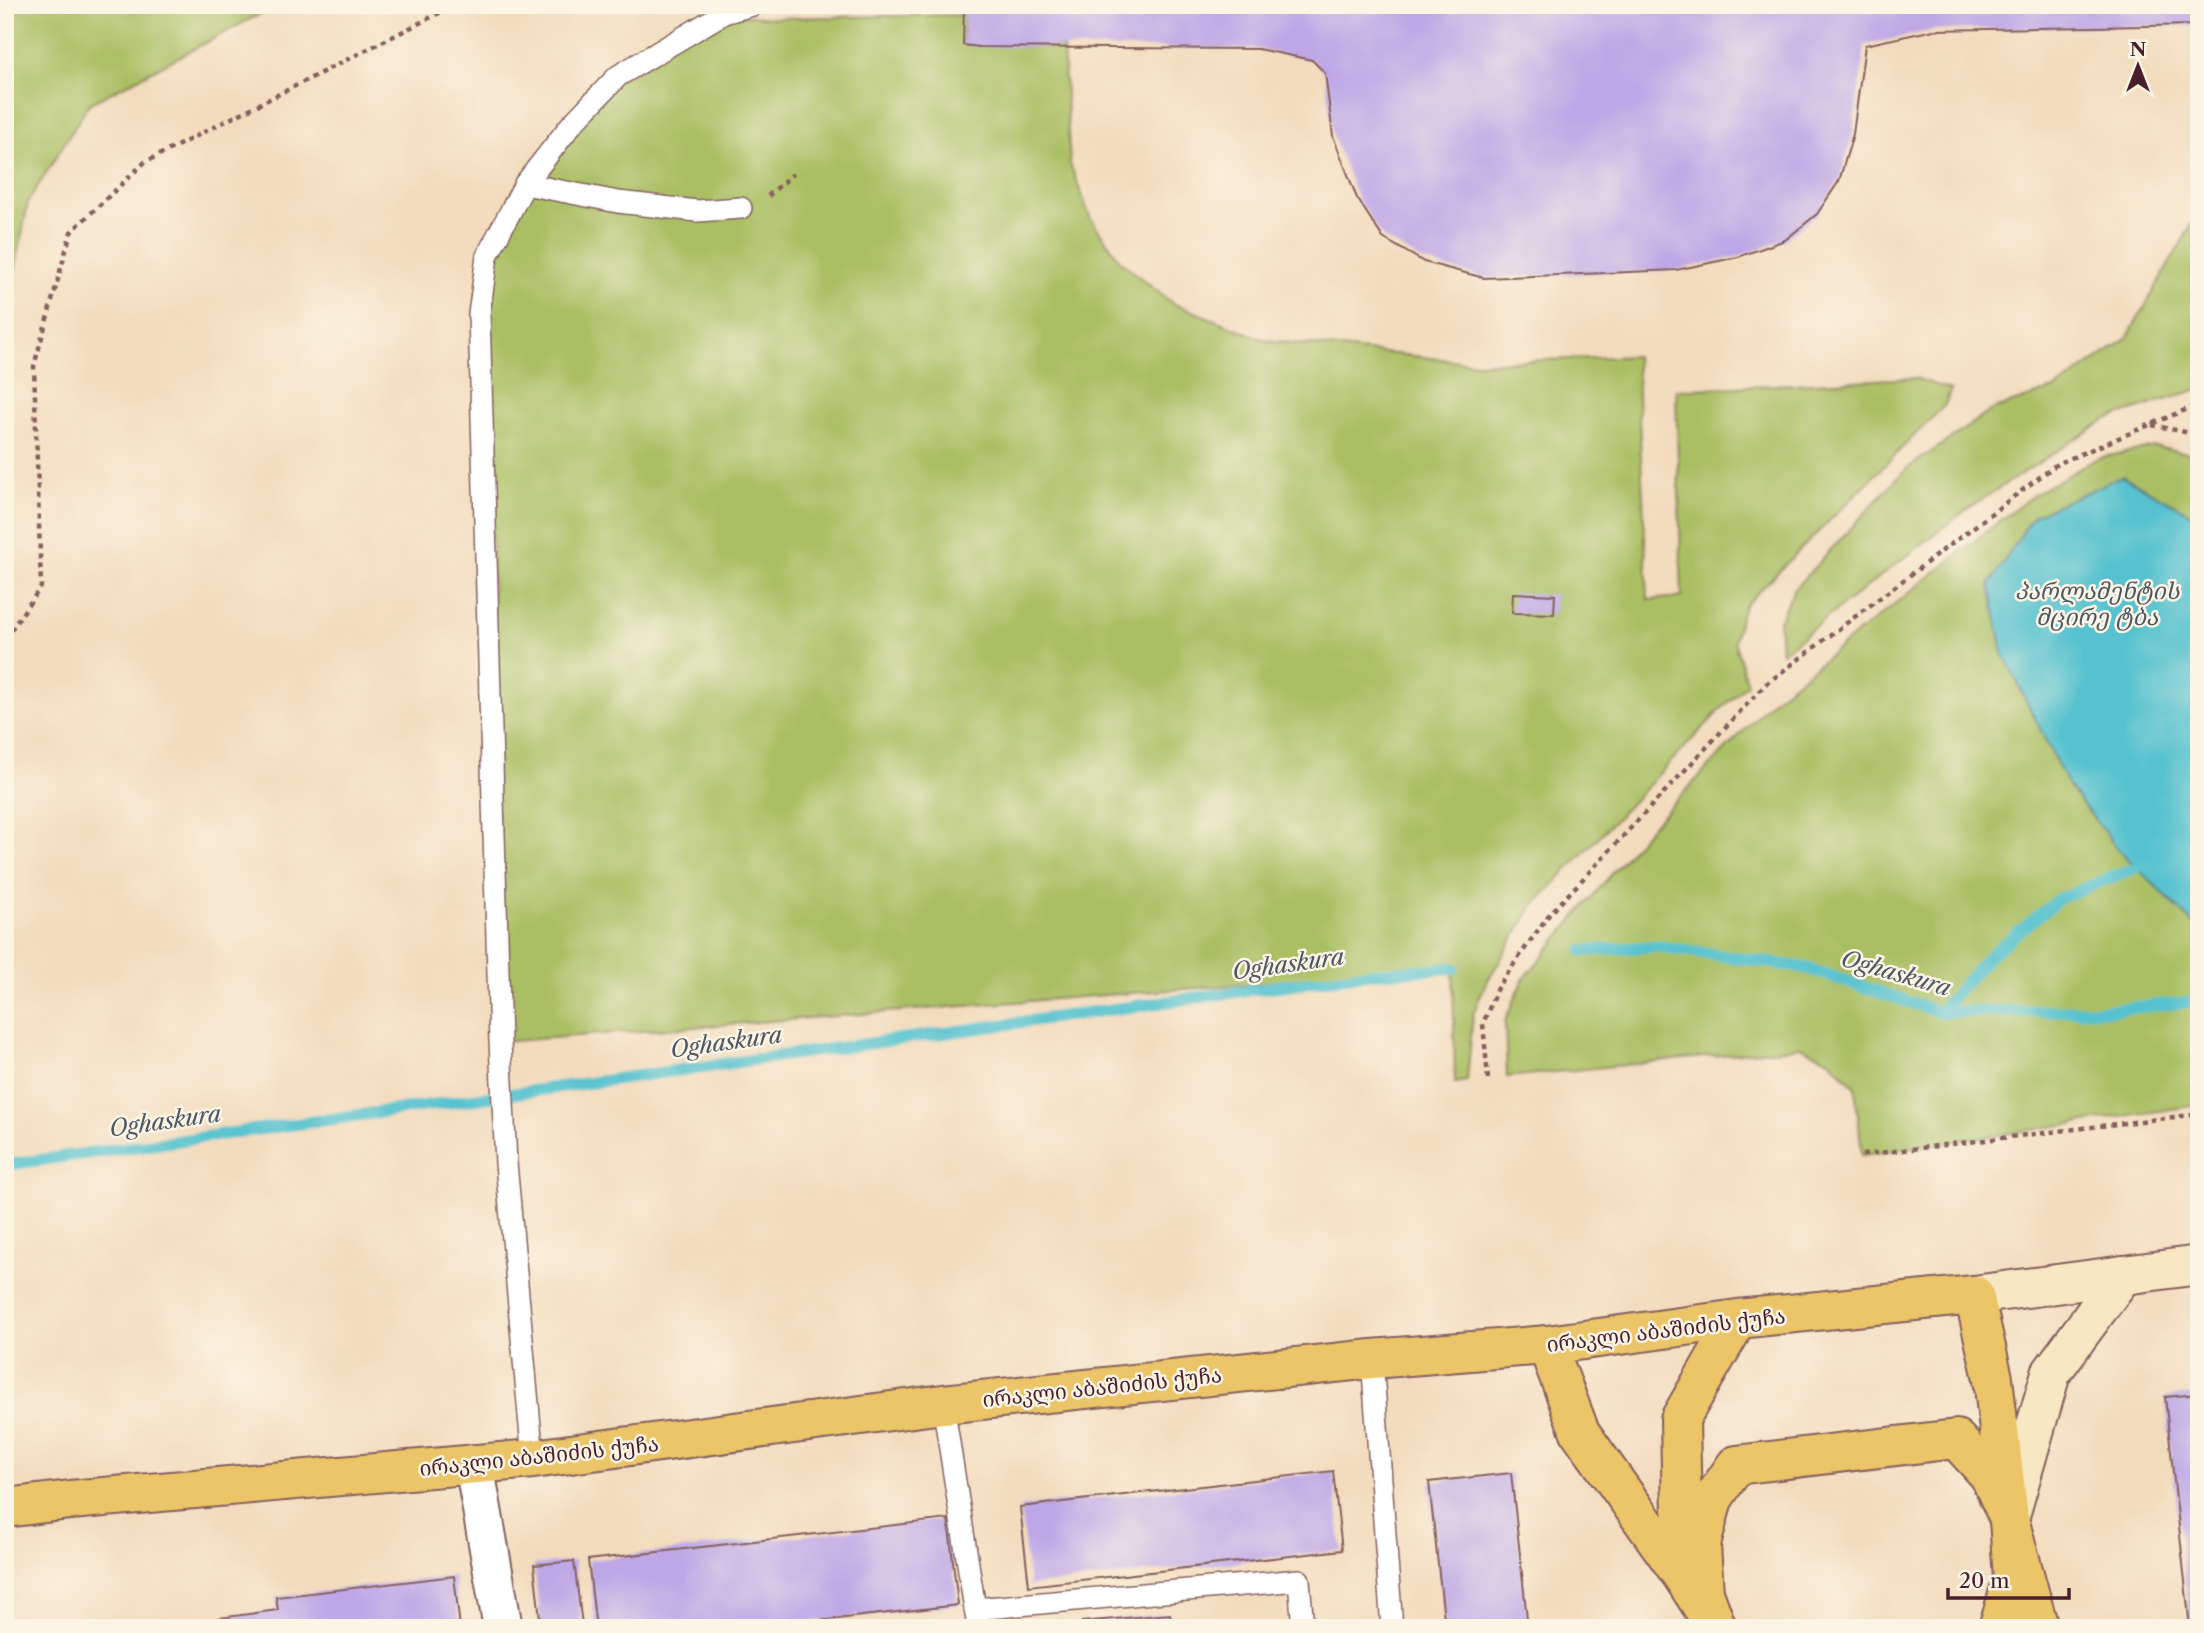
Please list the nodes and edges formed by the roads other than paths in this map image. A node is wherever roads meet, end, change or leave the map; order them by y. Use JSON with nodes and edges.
{"nodes":[{"id":1,"x":753,"y":5,"type":"edge"},
{"id":2,"x":525,"y":184,"type":"junction"},
{"id":3,"x":741,"y":208,"type":"dead end"},
{"id":4,"x":2199,"y":1265,"type":"edge"},
{"id":5,"x":2123,"y":1275,"type":"junction"},
{"id":6,"x":1974,"y":1295,"type":"junction"},
{"id":7,"x":1738,"y":1319,"type":"junction"},
{"id":8,"x":1547,"y":1345,"type":"junction"},
{"id":9,"x":1372,"y":1359,"type":"junction"},
{"id":10,"x":943,"y":1404,"type":"junction"},
{"id":11,"x":533,"y":1459,"type":"junction"},
{"id":12,"x":474,"y":1464,"type":"junction"},
{"id":13,"x":5,"y":1508,"type":"edge"},
{"id":14,"x":2009,"y":1519,"type":"junction"},
{"id":15,"x":1683,"y":1577,"type":"junction"},
{"id":16,"x":976,"y":1618,"type":"edge"},
{"id":17,"x":503,"y":1628,"type":"edge"},
{"id":18,"x":1303,"y":1628,"type":"edge"},
{"id":19,"x":1392,"y":1628,"type":"edge"},
{"id":20,"x":1716,"y":1628,"type":"edge"},
{"id":21,"x":1998,"y":1628,"type":"edge"},
{"id":22,"x":2039,"y":1628,"type":"edge"}],
"edges":[{"from":1,"to":2,"type":"lane"},
{"from":2,"to":3,"type":"lane"},
{"from":2,"to":11,"type":"lane"},
{"from":4,"to":5,"type":"main road","name":"ირაკლი აბაშიძის ქუჩა"},
{"from":5,"to":6,"type":"main road","name":"ირაკლი აბაშიძის ქუჩა"},
{"from":5,"to":14,"type":"main road"},
{"from":6,"to":7,"type":"main road","name":"ირაკლი აბაშიძის ქუჩა"},
{"from":6,"to":14,"type":"main road"},
{"from":7,"to":8,"type":"main road","name":"ირაკლი აბაშიძის ქუჩა"},
{"from":7,"to":15,"type":"main road"},
{"from":8,"to":9,"type":"main road","name":"ირაკლი აბაშიძის ქუჩა"},
{"from":8,"to":15,"type":"main road"},
{"from":9,"to":10,"type":"main road","name":"ირაკლი აბაშიძის ქუჩა"},
{"from":9,"to":19,"type":"lane"},
{"from":10,"to":11,"type":"main road","name":"ირაკლი აბაშიძის ქუჩა"},
{"from":10,"to":16,"type":"lane"},
{"from":11,"to":12,"type":"main road","name":"ირაკლი აბაშიძის ქუჩა"},
{"from":12,"to":13,"type":"main road","name":"ირაკლი აბაშიძის ქუჩა"},
{"from":12,"to":17,"type":"street"},
{"from":14,"to":20,"type":"main road"},
{"from":14,"to":21,"type":"main road"},
{"from":14,"to":22,"type":"main road"},
{"from":15,"to":20,"type":"main road"},
{"from":16,"to":18,"type":"lane"}]}
